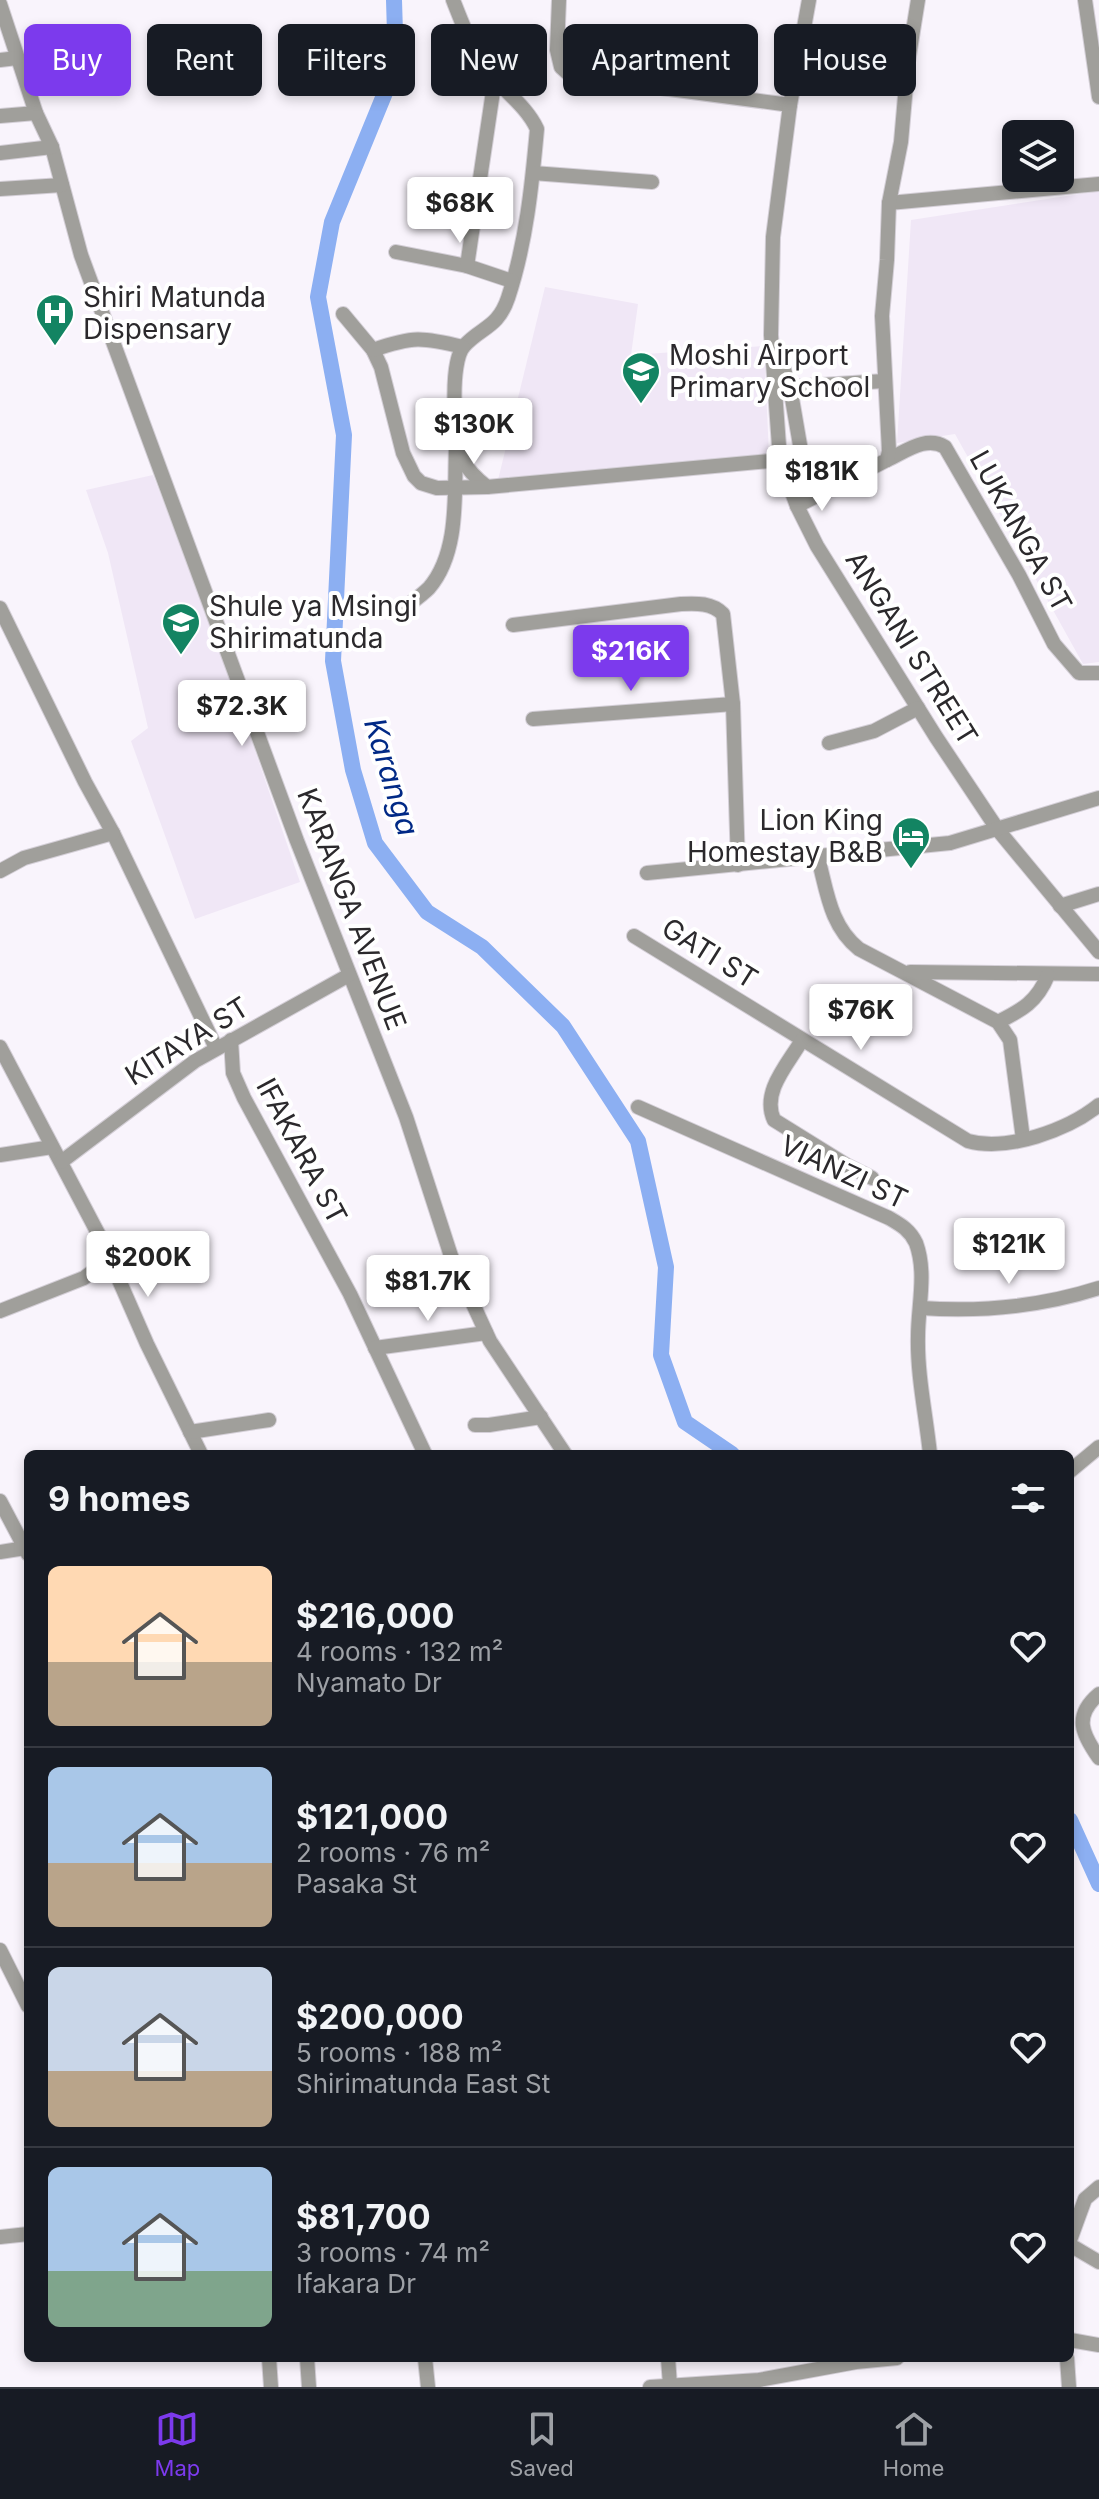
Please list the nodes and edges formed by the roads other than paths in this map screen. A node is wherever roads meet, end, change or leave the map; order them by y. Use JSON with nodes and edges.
{"nodes":[{"id":1,"x":453,"y":0,"type":"edge"},
{"id":2,"x":559,"y":0,"type":"edge"},
{"id":3,"x":809,"y":0,"type":"edge"},
{"id":4,"x":918,"y":0,"type":"edge"},
{"id":5,"x":1085,"y":0,"type":"edge"},
{"id":6,"x":1,"y":13,"type":"edge"},
{"id":7,"x":462,"y":24,"type":"edge"},
{"id":8,"x":805,"y":24,"type":"edge"},
{"id":9,"x":914,"y":24,"type":"edge"},
{"id":10,"x":17,"y":58,"type":"junction"},
{"id":11,"x":0,"y":60,"type":"edge"},
{"id":12,"x":492,"y":96,"type":"edge"},
{"id":13,"x":511,"y":96,"type":"edge"},
{"id":14,"x":792,"y":96,"type":"edge"},
{"id":15,"x":905,"y":96,"type":"edge"},
{"id":16,"x":1099,"y":97,"type":"edge"},
{"id":17,"x":790,"y":105,"type":"junction"},
{"id":18,"x":36,"y":113,"type":"junction"},
{"id":19,"x":0,"y":116,"type":"edge"},
{"id":20,"x":52,"y":147,"type":"junction"},
{"id":21,"x":0,"y":153,"type":"edge"},
{"id":22,"x":533,"y":173,"type":"junction"},
{"id":23,"x":652,"y":182,"type":"dead end"},
{"id":24,"x":1099,"y":184,"type":"edge"},
{"id":25,"x":62,"y":185,"type":"junction"},
{"id":26,"x":0,"y":189,"type":"edge"},
{"id":27,"x":889,"y":203,"type":"junction"},
{"id":28,"x":396,"y":252,"type":"dead end"},
{"id":29,"x":467,"y":266,"type":"junction"},
{"id":30,"x":512,"y":281,"type":"junction"},
{"id":31,"x":343,"y":314,"type":"dead end"},
{"id":32,"x":771,"y":335,"type":"junction"},
{"id":33,"x":463,"y":347,"type":"junction"},
{"id":34,"x":373,"y":350,"type":"junction"},
{"id":35,"x":884,"y":381,"type":"junction"},
{"id":36,"x":790,"y":387,"type":"junction"},
{"id":37,"x":457,"y":444,"type":"junction"},
{"id":38,"x":780,"y":460,"type":"junction"},
{"id":39,"x":887,"y":460,"type":"junction"},
{"id":40,"x":454,"y":487,"type":"junction"},
{"id":41,"x":487,"y":487,"type":"junction"},
{"id":42,"x":817,"y":496,"type":"junction"},
{"id":43,"x":797,"y":506,"type":"junction"},
{"id":44,"x":0,"y":608,"type":"edge"},
{"id":45,"x":399,"y":612,"type":"dead end"},
{"id":46,"x":513,"y":625,"type":"dead end"},
{"id":47,"x":1099,"y":673,"type":"edge"},
{"id":48,"x":733,"y":704,"type":"junction"},
{"id":49,"x":918,"y":708,"type":"junction"},
{"id":50,"x":533,"y":719,"type":"dead end"},
{"id":51,"x":829,"y":743,"type":"dead end"},
{"id":52,"x":1099,"y":798,"type":"edge"},
{"id":53,"x":998,"y":830,"type":"junction"},
{"id":54,"x":113,"y":833,"type":"junction"},
{"id":55,"x":818,"y":858,"type":"junction"},
{"id":56,"x":738,"y":865,"type":"junction"},
{"id":57,"x":0,"y":871,"type":"edge"},
{"id":58,"x":647,"y":873,"type":"dead end"},
{"id":59,"x":1099,"y":894,"type":"edge"},
{"id":60,"x":1060,"y":906,"type":"junction"},
{"id":61,"x":634,"y":936,"type":"dead end"},
{"id":62,"x":1099,"y":952,"type":"edge"},
{"id":63,"x":906,"y":972,"type":"junction"},
{"id":64,"x":1099,"y":974,"type":"edge"},
{"id":65,"x":349,"y":975,"type":"junction"},
{"id":66,"x":1048,"y":975,"type":"junction"},
{"id":67,"x":998,"y":1022,"type":"junction"},
{"id":68,"x":231,"y":1040,"type":"junction"},
{"id":69,"x":802,"y":1040,"type":"junction"},
{"id":70,"x":0,"y":1047,"type":"edge"},
{"id":71,"x":216,"y":1048,"type":"junction"},
{"id":72,"x":1099,"y":1105,"type":"edge"},
{"id":73,"x":638,"y":1107,"type":"dead end"},
{"id":74,"x":1023,"y":1139,"type":"junction"},
{"id":75,"x":52,"y":1147,"type":"junction"},
{"id":76,"x":0,"y":1155,"type":"edge"},
{"id":77,"x":61,"y":1162,"type":"junction"},
{"id":78,"x":872,"y":1178,"type":"dead end"},
{"id":79,"x":109,"y":1259,"type":"junction"},
{"id":80,"x":1099,"y":1288,"type":"edge"},
{"id":81,"x":921,"y":1308,"type":"junction"},
{"id":82,"x":0,"y":1311,"type":"edge"},
{"id":83,"x":486,"y":1333,"type":"junction"},
{"id":84,"x":375,"y":1348,"type":"junction"},
{"id":85,"x":541,"y":1417,"type":"junction"},
{"id":86,"x":269,"y":1420,"type":"dead end"},
{"id":87,"x":475,"y":1425,"type":"dead end"},
{"id":88,"x":190,"y":1432,"type":"junction"},
{"id":89,"x":1099,"y":1447,"type":"edge"},
{"id":90,"x":199,"y":1450,"type":"edge"},
{"id":91,"x":423,"y":1450,"type":"edge"},
{"id":92,"x":562,"y":1450,"type":"edge"},
{"id":93,"x":930,"y":1450,"type":"edge"},
{"id":94,"x":1074,"y":1468,"type":"edge"},
{"id":95,"x":0,"y":1501,"type":"edge"},
{"id":96,"x":24,"y":1545,"type":"edge"},
{"id":97,"x":24,"y":1551,"type":"edge"},
{"id":98,"x":0,"y":1552,"type":"edge"},
{"id":99,"x":1099,"y":1694,"type":"edge"},
{"id":100,"x":1099,"y":1758,"type":"edge"},
{"id":101,"x":0,"y":1950,"type":"edge"},
{"id":102,"x":24,"y":1998,"type":"edge"},
{"id":103,"x":1099,"y":2187,"type":"edge"},
{"id":104,"x":1074,"y":2231,"type":"edge"},
{"id":105,"x":24,"y":2234,"type":"edge"},
{"id":106,"x":0,"y":2237,"type":"edge"},
{"id":107,"x":1074,"y":2246,"type":"edge"},
{"id":108,"x":1099,"y":2262,"type":"edge"},
{"id":109,"x":1074,"y":2341,"type":"edge"},
{"id":110,"x":1099,"y":2345,"type":"edge"},
{"id":111,"x":269,"y":2362,"type":"edge"},
{"id":112,"x":307,"y":2362,"type":"edge"},
{"id":113,"x":425,"y":2362,"type":"edge"},
{"id":114,"x":668,"y":2362,"type":"edge"},
{"id":115,"x":856,"y":2362,"type":"edge"},
{"id":116,"x":1067,"y":2362,"type":"edge"},
{"id":117,"x":721,"y":2384,"type":"edge"},
{"id":118,"x":670,"y":2385,"type":"junction"},
{"id":119,"x":271,"y":2387,"type":"edge"},
{"id":120,"x":309,"y":2387,"type":"edge"},
{"id":121,"x":428,"y":2387,"type":"edge"},
{"id":122,"x":650,"y":2387,"type":"edge"},
{"id":123,"x":1069,"y":2387,"type":"edge"}],
"edges":[{"from":1,"to":7,"type":"street"},
{"from":2,"to":17,"type":"street"},
{"from":3,"to":8,"type":"street","name":"ANGANI STREET"},
{"from":4,"to":9,"type":"street"},
{"from":5,"to":16,"type":"street"},
{"from":6,"to":10,"type":"street","name":"KARANGA AVENUE"},
{"from":10,"to":11,"type":"street"},
{"from":10,"to":18,"type":"street","name":"KARANGA AVENUE"},
{"from":12,"to":29,"type":"street"},
{"from":13,"to":22,"type":"street"},
{"from":14,"to":17,"type":"street","name":"ANGANI STREET"},
{"from":15,"to":27,"type":"street"},
{"from":17,"to":32,"type":"street","name":"ANGANI STREET"},
{"from":18,"to":19,"type":"street"},
{"from":18,"to":20,"type":"street","name":"KARANGA AVENUE"},
{"from":20,"to":21,"type":"street"},
{"from":20,"to":25,"type":"street","name":"KARANGA AVENUE"},
{"from":22,"to":23,"type":"street"},
{"from":22,"to":30,"type":"street"},
{"from":24,"to":27,"type":"street"},
{"from":25,"to":26,"type":"street"},
{"from":25,"to":65,"type":"street","name":"KARANGA AVENUE"},
{"from":27,"to":35,"type":"street"},
{"from":28,"to":29,"type":"street"},
{"from":29,"to":30,"type":"street"},
{"from":30,"to":33,"type":"street"},
{"from":31,"to":34,"type":"street"},
{"from":32,"to":36,"type":"street"},
{"from":32,"to":38,"type":"street","name":"ANGANI STREET"},
{"from":33,"to":34,"type":"street"},
{"from":33,"to":37,"type":"street"},
{"from":34,"to":40,"type":"street"},
{"from":35,"to":36,"type":"street"},
{"from":35,"to":39,"type":"street"},
{"from":36,"to":42,"type":"street"},
{"from":37,"to":40,"type":"street"},
{"from":37,"to":41,"type":"street"},
{"from":38,"to":41,"type":"street"},
{"from":38,"to":43,"type":"street","name":"ANGANI STREET"},
{"from":39,"to":42,"type":"street"},
{"from":39,"to":47,"type":"street","name":"LUKANGA ST"},
{"from":40,"to":41,"type":"street"},
{"from":40,"to":45,"type":"street"},
{"from":42,"to":43,"type":"street"},
{"from":43,"to":49,"type":"street","name":"ANGANI STREET"},
{"from":44,"to":54,"type":"street"},
{"from":46,"to":48,"type":"street"},
{"from":48,"to":50,"type":"street"},
{"from":48,"to":56,"type":"street"},
{"from":49,"to":51,"type":"street"},
{"from":49,"to":53,"type":"street","name":"ANGANI STREET"},
{"from":52,"to":53,"type":"street"},
{"from":53,"to":55,"type":"street"},
{"from":53,"to":60,"type":"street","name":"ANGANI STREET"},
{"from":54,"to":57,"type":"street"},
{"from":54,"to":71,"type":"street"},
{"from":55,"to":56,"type":"street"},
{"from":55,"to":63,"type":"street"},
{"from":56,"to":58,"type":"street"},
{"from":59,"to":60,"type":"street"},
{"from":60,"to":62,"type":"street","name":"ANGANI STREET"},
{"from":61,"to":69,"type":"street","name":"GATI ST"},
{"from":63,"to":66,"type":"street"},
{"from":63,"to":67,"type":"street"},
{"from":64,"to":66,"type":"street"},
{"from":65,"to":68,"type":"street","name":"KITAYA ST"},
{"from":65,"to":83,"type":"street","name":"KARANGA AVENUE"},
{"from":66,"to":67,"type":"street"},
{"from":67,"to":74,"type":"street"},
{"from":68,"to":71,"type":"street","name":"KITAYA ST"},
{"from":68,"to":84,"type":"street","name":"IFAKARA ST"},
{"from":69,"to":74,"type":"street","name":"GATI ST"},
{"from":69,"to":78,"type":"street"},
{"from":70,"to":75,"type":"street"},
{"from":71,"to":77,"type":"street","name":"KITAYA ST"},
{"from":72,"to":74,"type":"street","name":"GATI ST"},
{"from":73,"to":81,"type":"street","name":"VIANZI ST"},
{"from":75,"to":76,"type":"street"},
{"from":75,"to":77,"type":"street"},
{"from":77,"to":79,"type":"street"},
{"from":79,"to":82,"type":"street"},
{"from":79,"to":88,"type":"street"},
{"from":80,"to":81,"type":"street"},
{"from":81,"to":93,"type":"street","name":"VIANZI ST"},
{"from":83,"to":84,"type":"street"},
{"from":83,"to":85,"type":"street","name":"KARANGA AVENUE"},
{"from":84,"to":91,"type":"street","name":"IFAKARA ST"},
{"from":85,"to":87,"type":"street"},
{"from":85,"to":92,"type":"street","name":"KARANGA AVENUE"},
{"from":86,"to":88,"type":"street"},
{"from":88,"to":90,"type":"street"},
{"from":89,"to":94,"type":"street"},
{"from":95,"to":96,"type":"street"},
{"from":97,"to":98,"type":"street"},
{"from":99,"to":100,"type":"street"},
{"from":101,"to":102,"type":"street"},
{"from":103,"to":104,"type":"street"},
{"from":105,"to":106,"type":"street"},
{"from":107,"to":108,"type":"street"},
{"from":109,"to":110,"type":"street"},
{"from":111,"to":119,"type":"street"},
{"from":112,"to":120,"type":"street"},
{"from":113,"to":121,"type":"street"},
{"from":114,"to":118,"type":"street"},
{"from":115,"to":117,"type":"street"},
{"from":116,"to":123,"type":"street"},
{"from":117,"to":118,"type":"street"},
{"from":118,"to":122,"type":"street"}]}
